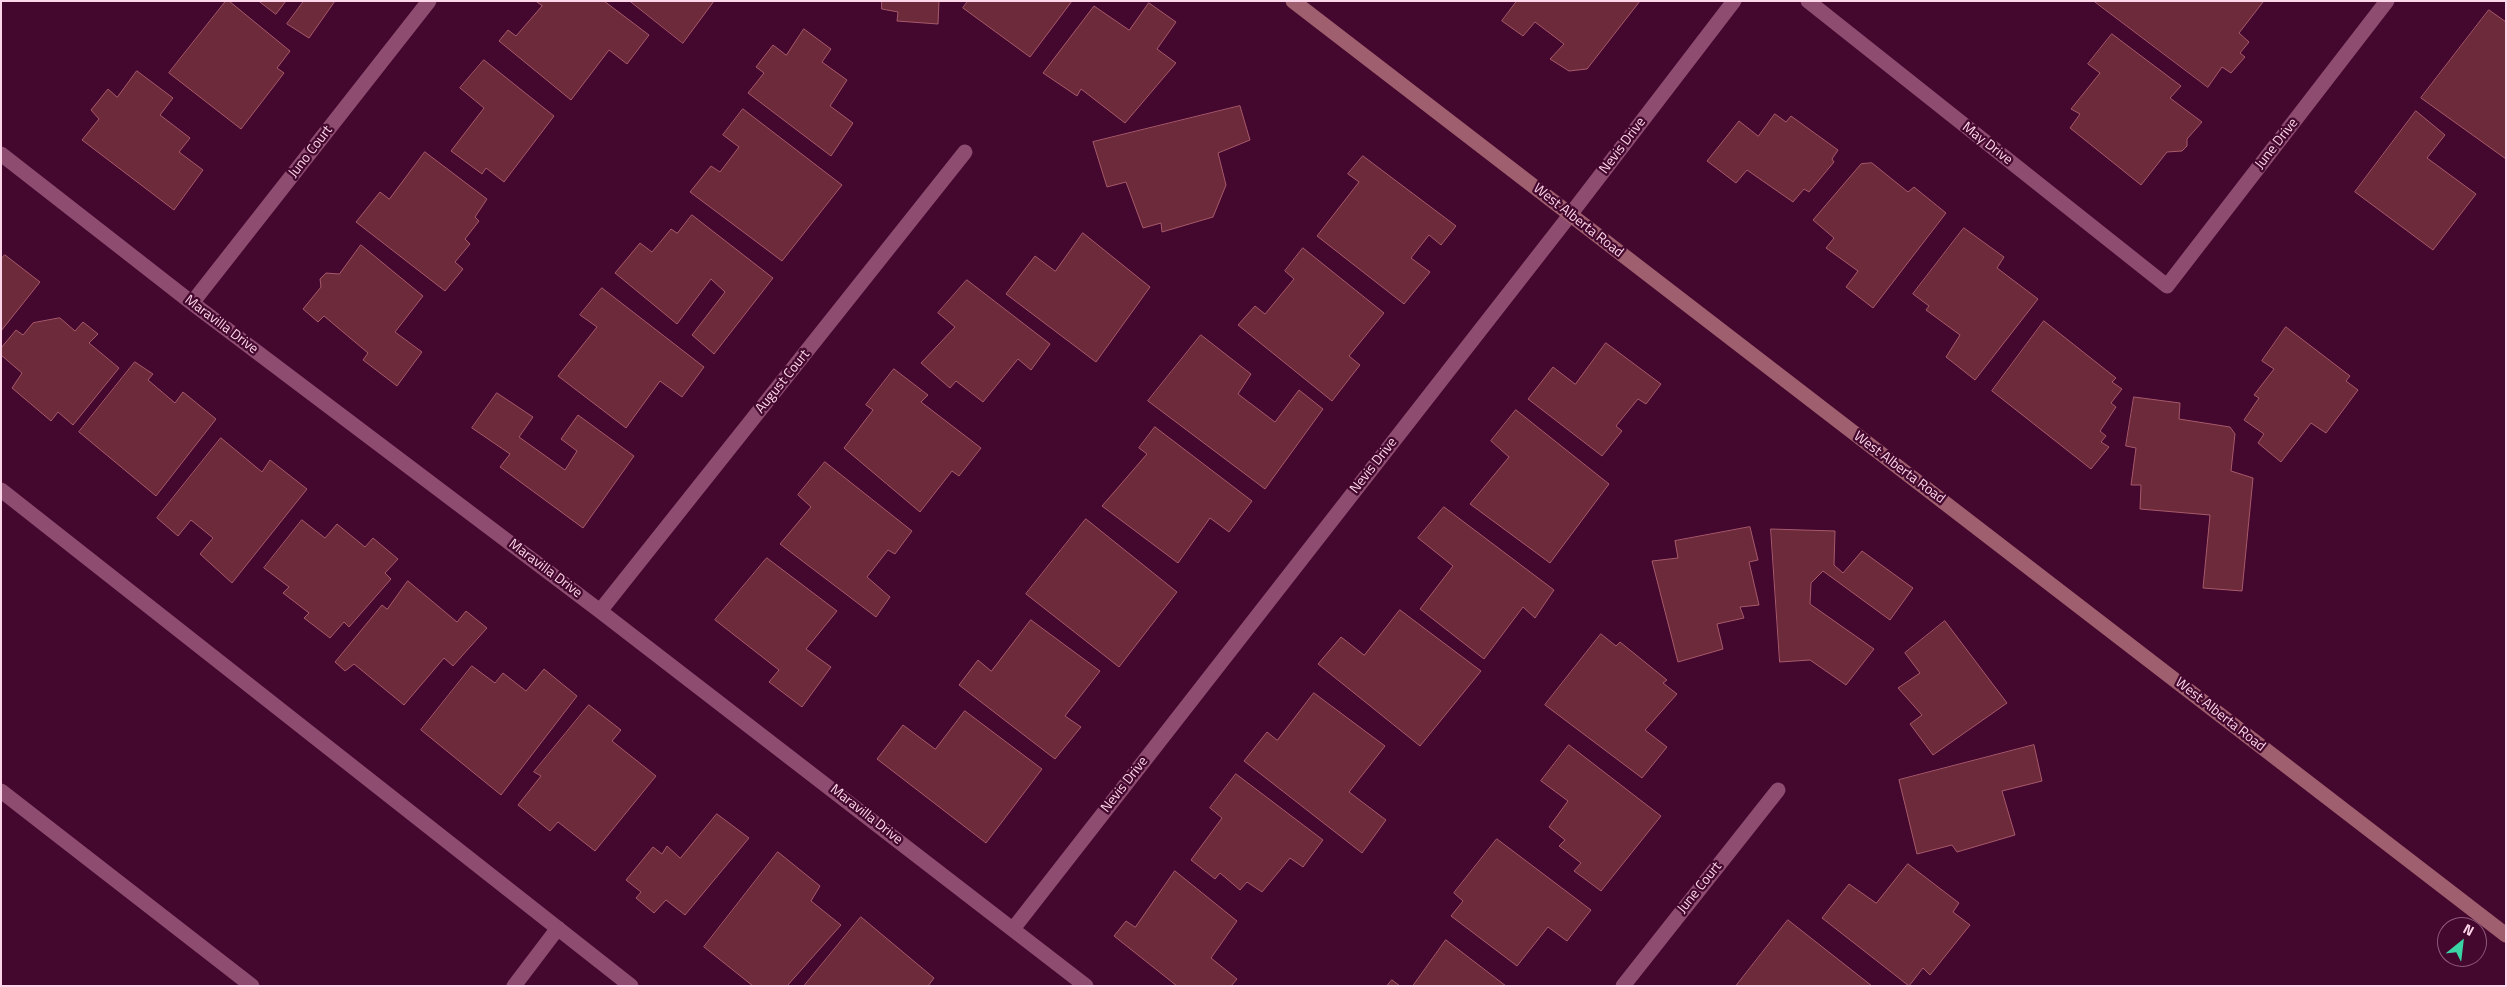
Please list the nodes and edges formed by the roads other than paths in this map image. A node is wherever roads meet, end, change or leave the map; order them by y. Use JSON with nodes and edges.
{"nodes":[{"id":1,"x":429,"y":1,"type":"edge"},
{"id":2,"x":1293,"y":1,"type":"edge"},
{"id":3,"x":1734,"y":1,"type":"edge"},
{"id":4,"x":1808,"y":1,"type":"edge"},
{"id":5,"x":2387,"y":1,"type":"edge"},
{"id":6,"x":965,"y":152,"type":"dead end"},
{"id":7,"x":1,"y":154,"type":"edge"},
{"id":8,"x":1570,"y":215,"type":"junction"},
{"id":9,"x":2167,"y":286,"type":"joint"},
{"id":10,"x":192,"y":303,"type":"junction"},
{"id":11,"x":1,"y":490,"type":"edge"},
{"id":12,"x":600,"y":611,"type":"junction"},
{"id":13,"x":1778,"y":790,"type":"dead end"},
{"id":14,"x":1,"y":791,"type":"edge"},
{"id":15,"x":558,"y":928,"type":"junction"},
{"id":16,"x":1013,"y":929,"type":"junction"},
{"id":17,"x":2506,"y":935,"type":"edge"},
{"id":18,"x":252,"y":986,"type":"edge"},
{"id":19,"x":514,"y":986,"type":"edge"},
{"id":20,"x":631,"y":986,"type":"edge"},
{"id":21,"x":1086,"y":986,"type":"edge"},
{"id":22,"x":1623,"y":986,"type":"edge"}],
"edges":[{"from":1,"to":10,"type":"street","name":"Juno Court"},
{"from":2,"to":8,"type":"street","name":"West Alberta Road"},
{"from":3,"to":8,"type":"street","name":"Nevis Drive"},
{"from":4,"to":9,"type":"street","name":"May Drive"},
{"from":5,"to":9,"type":"street","name":"June Drive"},
{"from":6,"to":12,"type":"street","name":"August Court"},
{"from":7,"to":10,"type":"street","name":"Maravilla Drive"},
{"from":8,"to":16,"type":"street","name":"Nevis Drive"},
{"from":8,"to":17,"type":"street","name":"West Alberta Road"},
{"from":10,"to":12,"type":"street","name":"Maravilla Drive"},
{"from":11,"to":15,"type":"street"},
{"from":12,"to":16,"type":"street","name":"Maravilla Drive"},
{"from":13,"to":22,"type":"street","name":"June Court"},
{"from":14,"to":18,"type":"street"},
{"from":15,"to":19,"type":"street"},
{"from":15,"to":20,"type":"street"},
{"from":16,"to":21,"type":"street","name":"Maravilla Drive"}]}
